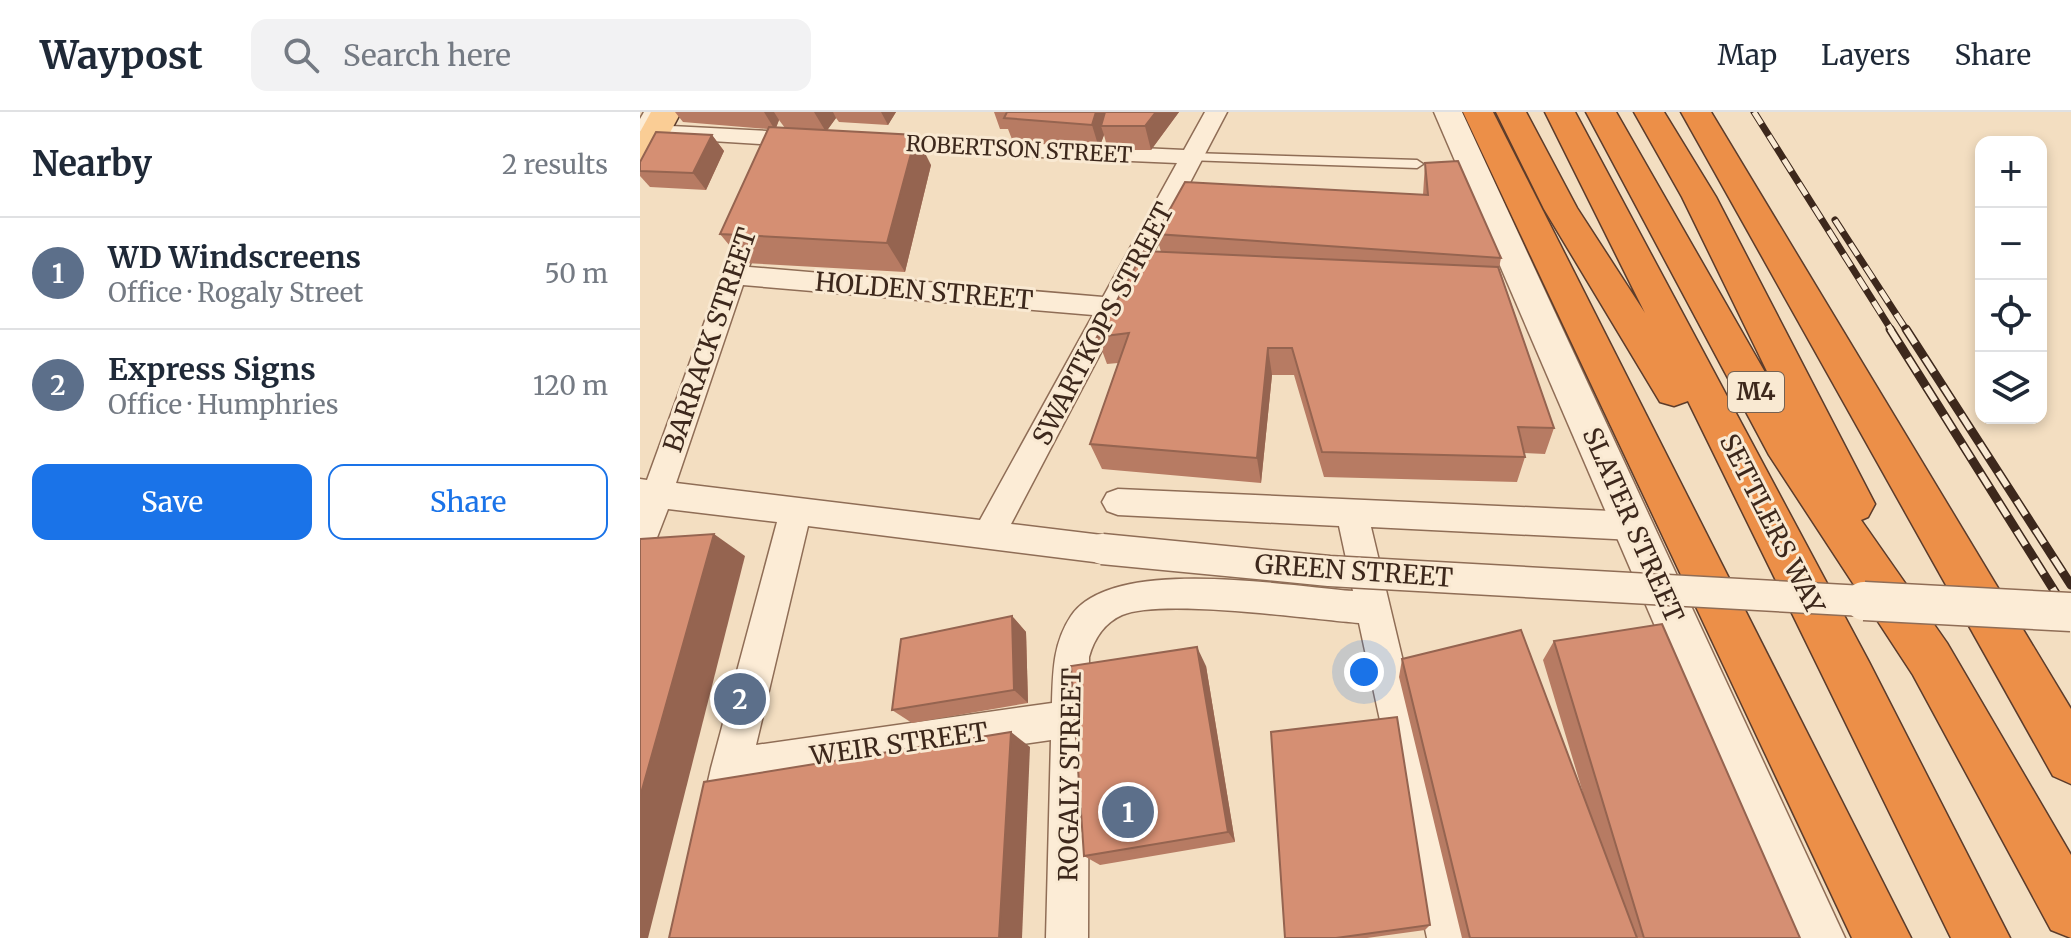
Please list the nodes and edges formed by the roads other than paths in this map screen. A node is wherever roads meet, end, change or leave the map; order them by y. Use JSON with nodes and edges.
{"nodes":[{"id":1,"x":1216,"y":112,"type":"edge"},
{"id":2,"x":1448,"y":112,"type":"edge"},
{"id":3,"x":1478,"y":112,"type":"edge"},
{"id":4,"x":1511,"y":112,"type":"edge"},
{"id":5,"x":1560,"y":112,"type":"edge"},
{"id":6,"x":1601,"y":112,"type":"edge"},
{"id":7,"x":1649,"y":112,"type":"edge"},
{"id":8,"x":1696,"y":112,"type":"edge"},
{"id":9,"x":653,"y":121,"type":"edge"},
{"id":10,"x":784,"y":132,"type":"junction"},
{"id":11,"x":1191,"y":157,"type":"junction"},
{"id":12,"x":640,"y":161,"type":"edge"},
{"id":13,"x":1417,"y":164,"type":"dead end"},
{"id":14,"x":772,"y":165,"type":"edge"},
{"id":15,"x":763,"y":193,"type":"edge"},
{"id":16,"x":734,"y":275,"type":"junction"},
{"id":17,"x":1114,"y":307,"type":"junction"},
{"id":18,"x":648,"y":493,"type":"edge"},
{"id":19,"x":1118,"y":502,"type":"dead end"},
{"id":20,"x":795,"y":512,"type":"junction"},
{"id":21,"x":1352,"y":514,"type":"junction"},
{"id":22,"x":1634,"y":526,"type":"junction"},
{"id":23,"x":989,"y":535,"type":"junction"},
{"id":24,"x":640,"y":543,"type":"edge"},
{"id":25,"x":1372,"y":608,"type":"junction"},
{"id":26,"x":2071,"y":612,"type":"edge"},
{"id":27,"x":1930,"y":659,"type":"junction"},
{"id":28,"x":1852,"y":679,"type":"junction"},
{"id":29,"x":1068,"y":719,"type":"junction"},
{"id":30,"x":2071,"y":758,"type":"edge"},
{"id":31,"x":730,"y":768,"type":"junction"},
{"id":32,"x":711,"y":861,"type":"edge"},
{"id":33,"x":2071,"y":910,"type":"edge"},
{"id":34,"x":1067,"y":938,"type":"edge"},
{"id":35,"x":1448,"y":938,"type":"edge"},
{"id":36,"x":1817,"y":938,"type":"edge"},
{"id":37,"x":1882,"y":938,"type":"edge"},
{"id":38,"x":1981,"y":938,"type":"edge"}],
"edges":[{"from":1,"to":11,"type":"street","name":"SWARTKOPS STREET"},
{"from":2,"to":22,"type":"street","name":"SLATER STREET"},
{"from":3,"to":37,"type":"highway"},
{"from":4,"to":28,"type":"highway"},
{"from":5,"to":28,"type":"highway","name":"SETTLERS WAY","number":"M4"},
{"from":6,"to":27,"type":"highway","name":"SETTLERS WAY","number":"M4"},
{"from":7,"to":27,"type":"highway"},
{"from":8,"to":30,"type":"highway"},
{"from":9,"to":10,"type":"street","name":"ROBERTSON STREET"},
{"from":9,"to":12,"type":"main road"},
{"from":10,"to":11,"type":"street","name":"ROBERTSON STREET"},
{"from":10,"to":14,"type":"street"},
{"from":11,"to":13,"type":"lane"},
{"from":11,"to":17,"type":"street","name":"SWARTKOPS STREET"},
{"from":15,"to":16,"type":"street","name":"BARRACK STREET"},
{"from":16,"to":17,"type":"street","name":"HOLDEN STREET"},
{"from":16,"to":18,"type":"street","name":"BARRACK STREET"},
{"from":17,"to":23,"type":"street","name":"SWARTKOPS STREET"},
{"from":18,"to":20,"type":"street","name":"GREEN STREET"},
{"from":18,"to":24,"type":"street","name":"BARRACK STREET"},
{"from":19,"to":21,"type":"street"},
{"from":20,"to":23,"type":"street","name":"GREEN STREET"},
{"from":20,"to":31,"type":"street"},
{"from":21,"to":22,"type":"street"},
{"from":21,"to":25,"type":"street"},
{"from":22,"to":36,"type":"street","name":"SLATER STREET"},
{"from":23,"to":26,"type":"street","name":"GREEN STREET","bridge":true},
{"from":25,"to":29,"type":"street","name":"ROGALY STREET"},
{"from":25,"to":35,"type":"street"},
{"from":27,"to":33,"type":"highway","name":"SETTLERS WAY","number":"M4"},
{"from":28,"to":38,"type":"highway","name":"SETTLERS WAY","number":"M4"},
{"from":29,"to":31,"type":"street","name":"WEIR STREET"},
{"from":29,"to":34,"type":"street","name":"ROGALY STREET"},
{"from":31,"to":32,"type":"street"}]}
